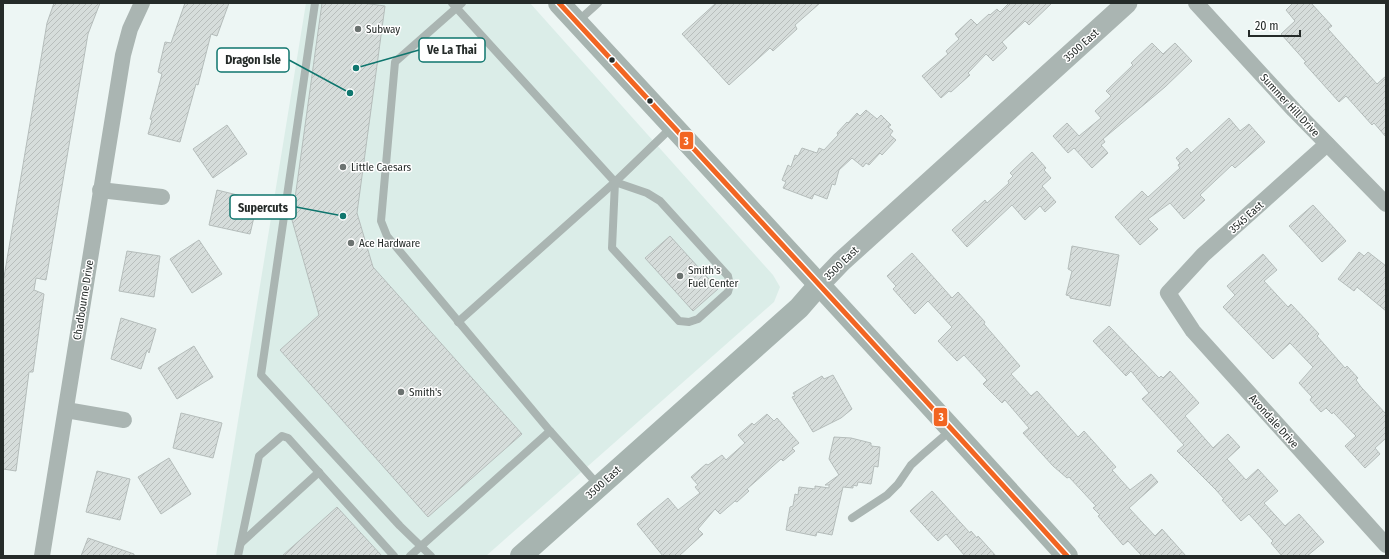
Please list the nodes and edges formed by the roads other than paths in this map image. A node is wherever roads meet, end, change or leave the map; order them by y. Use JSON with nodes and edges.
{"nodes":[{"id":1,"x":142,"y":3,"type":"edge"},
{"id":2,"x":315,"y":3,"type":"edge"},
{"id":3,"x":559,"y":3,"type":"edge"},
{"id":4,"x":598,"y":3,"type":"edge"},
{"id":5,"x":1127,"y":3,"type":"edge"},
{"id":6,"x":1196,"y":3,"type":"edge"},
{"id":7,"x":457,"y":5,"type":"edge"},
{"id":8,"x":577,"y":22,"type":"junction"},
{"id":9,"x":672,"y":126,"type":"junction"},
{"id":10,"x":1327,"y":144,"type":"junction"},
{"id":11,"x":615,"y":182,"type":"junction"},
{"id":12,"x":100,"y":190,"type":"junction"},
{"id":13,"x":162,"y":197,"type":"dead end"},
{"id":14,"x":1386,"y":204,"type":"edge"},
{"id":15,"x":819,"y":285,"type":"junction"},
{"id":16,"x":1168,"y":293,"type":"joint"},
{"id":17,"x":458,"y":322,"type":"junction"},
{"id":18,"x":66,"y":410,"type":"junction"},
{"id":19,"x":124,"y":420,"type":"dead end"},
{"id":20,"x":952,"y":429,"type":"junction"},
{"id":21,"x":550,"y":431,"type":"junction"},
{"id":22,"x":319,"y":472,"type":"junction"},
{"id":23,"x":599,"y":486,"type":"junction"},
{"id":24,"x":852,"y":518,"type":"dead end"},
{"id":25,"x":241,"y":544,"type":"junction"},
{"id":26,"x":1386,"y":545,"type":"edge"},
{"id":27,"x":420,"y":546,"type":"junction"},
{"id":28,"x":529,"y":554,"type":"edge"},
{"id":29,"x":42,"y":556,"type":"edge"},
{"id":30,"x":238,"y":556,"type":"edge"},
{"id":31,"x":394,"y":556,"type":"edge"},
{"id":32,"x":410,"y":556,"type":"edge"},
{"id":33,"x":431,"y":556,"type":"edge"},
{"id":34,"x":1067,"y":556,"type":"edge"}],
"edges":[{"from":1,"to":12,"type":"street","name":"Chadbourne Drive"},
{"from":2,"to":27,"type":"lane"},
{"from":3,"to":8,"type":"main road"},
{"from":4,"to":8,"type":"lane"},
{"from":5,"to":15,"type":"street","name":"3500 East"},
{"from":6,"to":10,"type":"street","name":"Summer Hill Drive"},
{"from":7,"to":11,"type":"lane"},
{"from":7,"to":17,"type":"lane"},
{"from":8,"to":9,"type":"main road"},
{"from":9,"to":11,"type":"lane"},
{"from":9,"to":15,"type":"main road"},
{"from":10,"to":14,"type":"street","name":"Summer Hill Drive"},
{"from":10,"to":16,"type":"street","name":"3545 East"},
{"from":11,"to":11,"type":"lane"},
{"from":11,"to":17,"type":"lane"},
{"from":12,"to":13,"type":"street"},
{"from":12,"to":18,"type":"street","name":"Chadbourne Drive"},
{"from":15,"to":20,"type":"main road"},
{"from":15,"to":23,"type":"main road","name":"3500 East"},
{"from":16,"to":26,"type":"street","name":"Avondale Drive"},
{"from":17,"to":21,"type":"lane"},
{"from":18,"to":19,"type":"street"},
{"from":18,"to":29,"type":"street","name":"Chadbourne Drive"},
{"from":20,"to":24,"type":"lane"},
{"from":20,"to":34,"type":"main road"},
{"from":21,"to":23,"type":"lane"},
{"from":21,"to":27,"type":"lane"},
{"from":22,"to":25,"type":"lane"},
{"from":22,"to":25,"type":"lane"},
{"from":22,"to":31,"type":"lane"},
{"from":23,"to":28,"type":"main road","name":"3500 East"},
{"from":25,"to":30,"type":"lane"},
{"from":27,"to":32,"type":"lane"},
{"from":27,"to":33,"type":"lane"}]}
